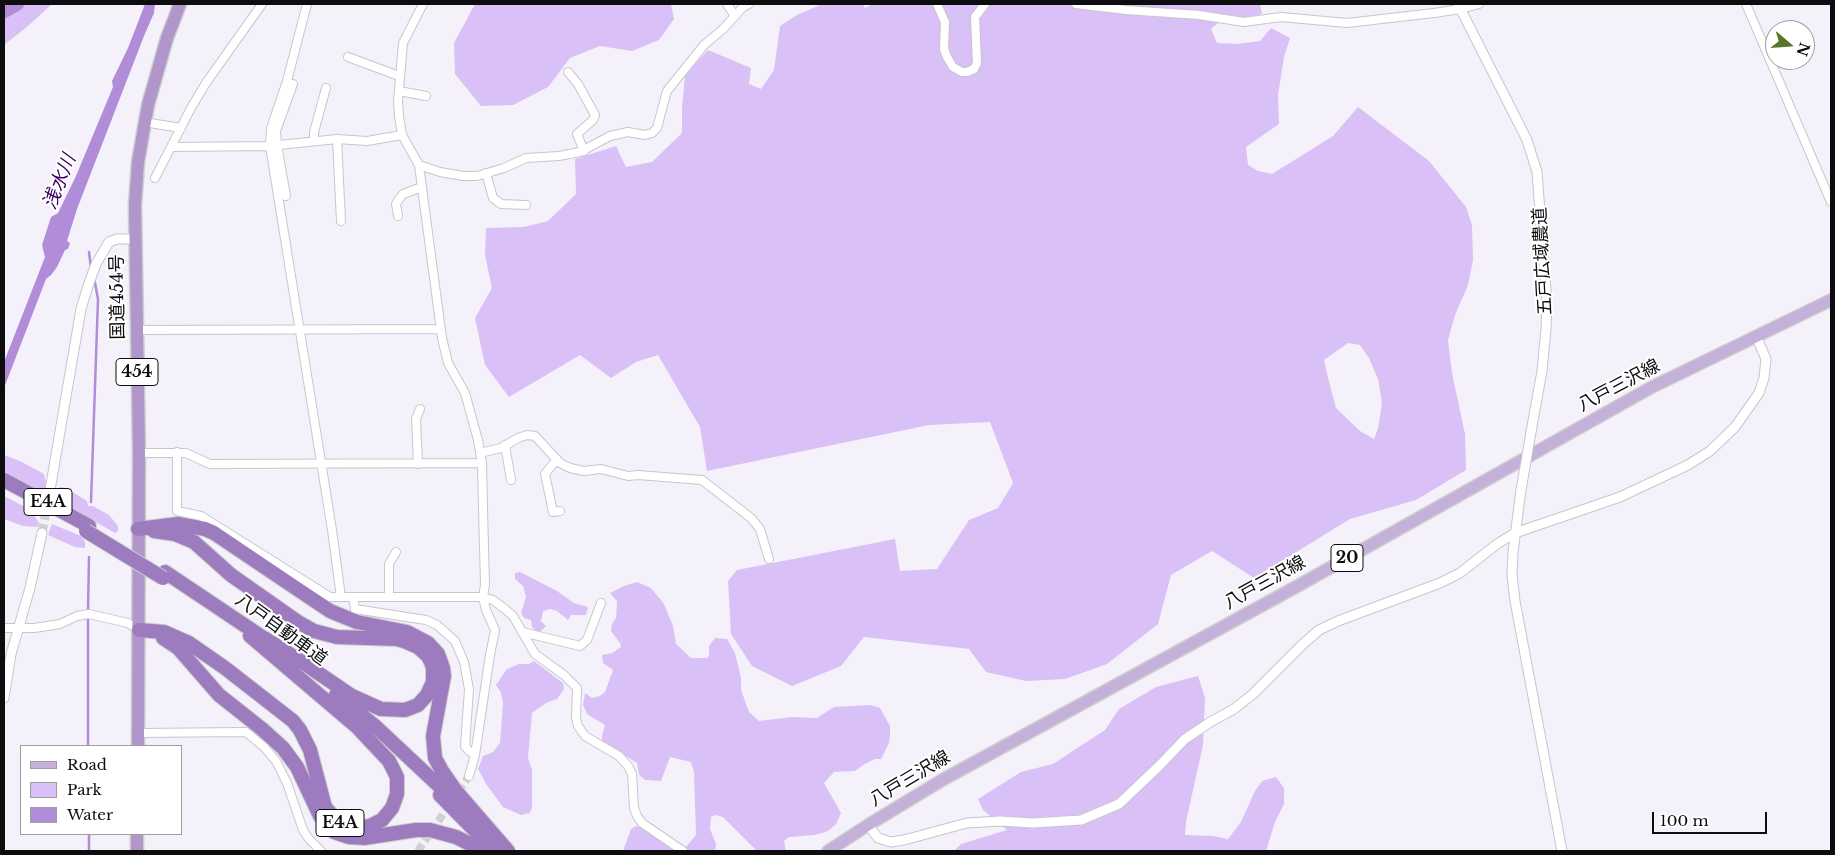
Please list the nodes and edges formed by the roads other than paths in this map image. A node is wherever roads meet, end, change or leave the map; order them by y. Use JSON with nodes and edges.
{"nodes":[{"id":1,"x":180,"y":4,"type":"edge"},
{"id":2,"x":262,"y":4,"type":"edge"},
{"id":3,"x":307,"y":4,"type":"edge"},
{"id":4,"x":423,"y":4,"type":"edge"},
{"id":5,"x":727,"y":4,"type":"edge"},
{"id":6,"x":749,"y":4,"type":"edge"},
{"id":7,"x":937,"y":4,"type":"edge"},
{"id":8,"x":985,"y":4,"type":"edge"},
{"id":9,"x":1076,"y":4,"type":"edge"},
{"id":10,"x":1479,"y":4,"type":"edge"},
{"id":11,"x":1746,"y":4,"type":"edge"},
{"id":12,"x":1460,"y":6,"type":"edge"},
{"id":13,"x":735,"y":16,"type":"junction"},
{"id":14,"x":348,"y":57,"type":"dead end"},
{"id":15,"x":568,"y":72,"type":"dead end"},
{"id":16,"x":399,"y":76,"type":"junction"},
{"id":17,"x":293,"y":84,"type":"dead end"},
{"id":18,"x":326,"y":88,"type":"dead end"},
{"id":19,"x":398,"y":91,"type":"junction"},
{"id":20,"x":426,"y":96,"type":"dead end"},
{"id":21,"x":144,"y":122,"type":"junction"},
{"id":22,"x":181,"y":128,"type":"junction"},
{"id":23,"x":402,"y":135,"type":"junction"},
{"id":24,"x":337,"y":139,"type":"junction"},
{"id":25,"x":314,"y":141,"type":"junction"},
{"id":26,"x":273,"y":146,"type":"junction"},
{"id":27,"x":172,"y":147,"type":"junction"},
{"id":28,"x":584,"y":151,"type":"junction"},
{"id":29,"x":419,"y":165,"type":"junction"},
{"id":30,"x":486,"y":173,"type":"junction"},
{"id":31,"x":155,"y":178,"type":"dead end"},
{"id":32,"x":422,"y":187,"type":"junction"},
{"id":33,"x":286,"y":196,"type":"dead end"},
{"id":34,"x":1831,"y":202,"type":"edge"},
{"id":35,"x":526,"y":205,"type":"dead end"},
{"id":36,"x":398,"y":216,"type":"dead end"},
{"id":37,"x":341,"y":221,"type":"dead end"},
{"id":38,"x":134,"y":239,"type":"junction"},
{"id":39,"x":1831,"y":300,"type":"edge"},
{"id":40,"x":299,"y":329,"type":"junction"},
{"id":41,"x":441,"y":329,"type":"junction"},
{"id":42,"x":136,"y":330,"type":"junction"},
{"id":43,"x":1756,"y":336,"type":"junction"},
{"id":44,"x":420,"y":409,"type":"dead end"},
{"id":45,"x":505,"y":445,"type":"junction"},
{"id":46,"x":139,"y":452,"type":"junction"},
{"id":47,"x":177,"y":452,"type":"junction"},
{"id":48,"x":480,"y":453,"type":"junction"},
{"id":49,"x":557,"y":459,"type":"junction"},
{"id":50,"x":321,"y":463,"type":"junction"},
{"id":51,"x":482,"y":463,"type":"junction"},
{"id":52,"x":418,"y":464,"type":"junction"},
{"id":53,"x":511,"y":480,"type":"dead end"},
{"id":54,"x":4,"y":483,"type":"edge"},
{"id":55,"x":50,"y":490,"type":"tunnel mouth"},
{"id":56,"x":560,"y":511,"type":"dead end"},
{"id":57,"x":138,"y":529,"type":"junction"},
{"id":58,"x":42,"y":533,"type":"tunnel mouth"},
{"id":59,"x":1515,"y":533,"type":"junction"},
{"id":60,"x":396,"y":552,"type":"dead end"},
{"id":61,"x":769,"y":559,"type":"dead end"},
{"id":62,"x":483,"y":596,"type":"junction"},
{"id":63,"x":341,"y":597,"type":"junction"},
{"id":64,"x":352,"y":597,"type":"junction"},
{"id":65,"x":389,"y":597,"type":"junction"},
{"id":66,"x":601,"y":603,"type":"dead end"},
{"id":67,"x":19,"y":627,"type":"junction"},
{"id":68,"x":4,"y":628,"type":"edge"},
{"id":69,"x":139,"y":630,"type":"junction"},
{"id":70,"x":522,"y":632,"type":"junction"},
{"id":71,"x":257,"y":637,"type":"junction"},
{"id":72,"x":4,"y":694,"type":"edge"},
{"id":73,"x":138,"y":740,"type":"edge"},
{"id":74,"x":475,"y":755,"type":"junction"},
{"id":75,"x":469,"y":776,"type":"tunnel mouth"},
{"id":76,"x":868,"y":825,"type":"junction"},
{"id":77,"x":137,"y":835,"type":"edge"},
{"id":78,"x":137,"y":851,"type":"edge"},
{"id":79,"x":321,"y":851,"type":"edge"},
{"id":80,"x":481,"y":851,"type":"edge"},
{"id":81,"x":495,"y":851,"type":"edge"},
{"id":82,"x":504,"y":851,"type":"edge"},
{"id":83,"x":508,"y":851,"type":"edge"},
{"id":84,"x":683,"y":851,"type":"edge"},
{"id":85,"x":828,"y":851,"type":"edge"},
{"id":86,"x":1562,"y":851,"type":"edge"}],
"edges":[{"from":1,"to":21,"type":"highway","name":"国道454号","number":"454"},
{"from":2,"to":22,"type":"street"},
{"from":3,"to":26,"type":"street"},
{"from":4,"to":16,"type":"street"},
{"from":5,"to":13,"type":"street"},
{"from":6,"to":13,"type":"street"},
{"from":7,"to":8,"type":"street"},
{"from":9,"to":12,"type":"street"},
{"from":10,"to":12,"type":"street"},
{"from":11,"to":34,"type":"street"},
{"from":12,"to":59,"type":"street","name":"五戸広域農道","bridge":true},
{"from":13,"to":28,"type":"street"},
{"from":14,"to":16,"type":"street"},
{"from":15,"to":28,"type":"street"},
{"from":16,"to":19,"type":"street"},
{"from":17,"to":26,"type":"street"},
{"from":18,"to":25,"type":"street"},
{"from":19,"to":20,"type":"street"},
{"from":19,"to":23,"type":"street"},
{"from":21,"to":22,"type":"street"},
{"from":21,"to":38,"type":"highway","name":"国道454号","number":"454"},
{"from":22,"to":27,"type":"street"},
{"from":23,"to":24,"type":"street"},
{"from":23,"to":29,"type":"street"},
{"from":24,"to":25,"type":"street"},
{"from":24,"to":37,"type":"street"},
{"from":25,"to":26,"type":"street"},
{"from":26,"to":27,"type":"street"},
{"from":26,"to":33,"type":"street"},
{"from":26,"to":40,"type":"street"},
{"from":27,"to":31,"type":"street"},
{"from":28,"to":30,"type":"street"},
{"from":29,"to":30,"type":"street"},
{"from":29,"to":32,"type":"street"},
{"from":30,"to":35,"type":"street"},
{"from":32,"to":36,"type":"street"},
{"from":32,"to":41,"type":"street"},
{"from":38,"to":42,"type":"highway","name":"国道454号","number":"454"},
{"from":38,"to":55,"type":"street"},
{"from":39,"to":43,"type":"main road","name":"八戸三沢線","number":"20"},
{"from":40,"to":41,"type":"street"},
{"from":40,"to":42,"type":"street"},
{"from":40,"to":50,"type":"street"},
{"from":41,"to":48,"type":"street"},
{"from":42,"to":46,"type":"highway","name":"国道454号","number":"454"},
{"from":43,"to":59,"type":"street"},
{"from":43,"to":76,"type":"main road","name":"八戸三沢線","number":"20"},
{"from":44,"to":52,"type":"street"},
{"from":45,"to":48,"type":"street"},
{"from":45,"to":49,"type":"street"},
{"from":45,"to":53,"type":"street"},
{"from":46,"to":47,"type":"street"},
{"from":46,"to":57,"type":"highway","name":"国道454号","number":"454"},
{"from":47,"to":50,"type":"street"},
{"from":47,"to":63,"type":"street"},
{"from":48,"to":51,"type":"street"},
{"from":49,"to":56,"type":"street"},
{"from":49,"to":61,"type":"street"},
{"from":50,"to":52,"type":"street"},
{"from":50,"to":63,"type":"street"},
{"from":51,"to":52,"type":"street"},
{"from":51,"to":62,"type":"street"},
{"from":54,"to":71,"type":"highway","name":"八戸自動車道","number":"E4A"},
{"from":57,"to":69,"type":"highway","name":"国道454号","number":"454"},
{"from":57,"to":71,"type":"highway","number":"E4A"},
{"from":57,"to":83,"type":"highway"},
{"from":58,"to":67,"type":"street"},
{"from":59,"to":76,"type":"street"},
{"from":59,"to":86,"type":"street","name":"五戸広域農道"},
{"from":60,"to":65,"type":"street"},
{"from":62,"to":65,"type":"street"},
{"from":62,"to":70,"type":"street"},
{"from":62,"to":74,"type":"street"},
{"from":63,"to":64,"type":"street"},
{"from":64,"to":65,"type":"street"},
{"from":64,"to":74,"type":"street"},
{"from":66,"to":70,"type":"street"},
{"from":67,"to":68,"type":"street"},
{"from":67,"to":69,"type":"street"},
{"from":67,"to":72,"type":"street"},
{"from":69,"to":71,"type":"highway","number":"E4A"},
{"from":69,"to":73,"type":"highway","name":"国道454号","number":"454"},
{"from":69,"to":80,"type":"highway","number":"E4A"},
{"from":70,"to":84,"type":"street"},
{"from":71,"to":81,"type":"highway","name":"八戸自動車道","number":"E4A"},
{"from":71,"to":82,"type":"highway","name":"八戸自動車道","number":"E4A"},
{"from":73,"to":79,"type":"street"},
{"from":74,"to":75,"type":"street"},
{"from":76,"to":85,"type":"main road","name":"八戸三沢線","number":"20"},
{"from":77,"to":78,"type":"highway"}]}
